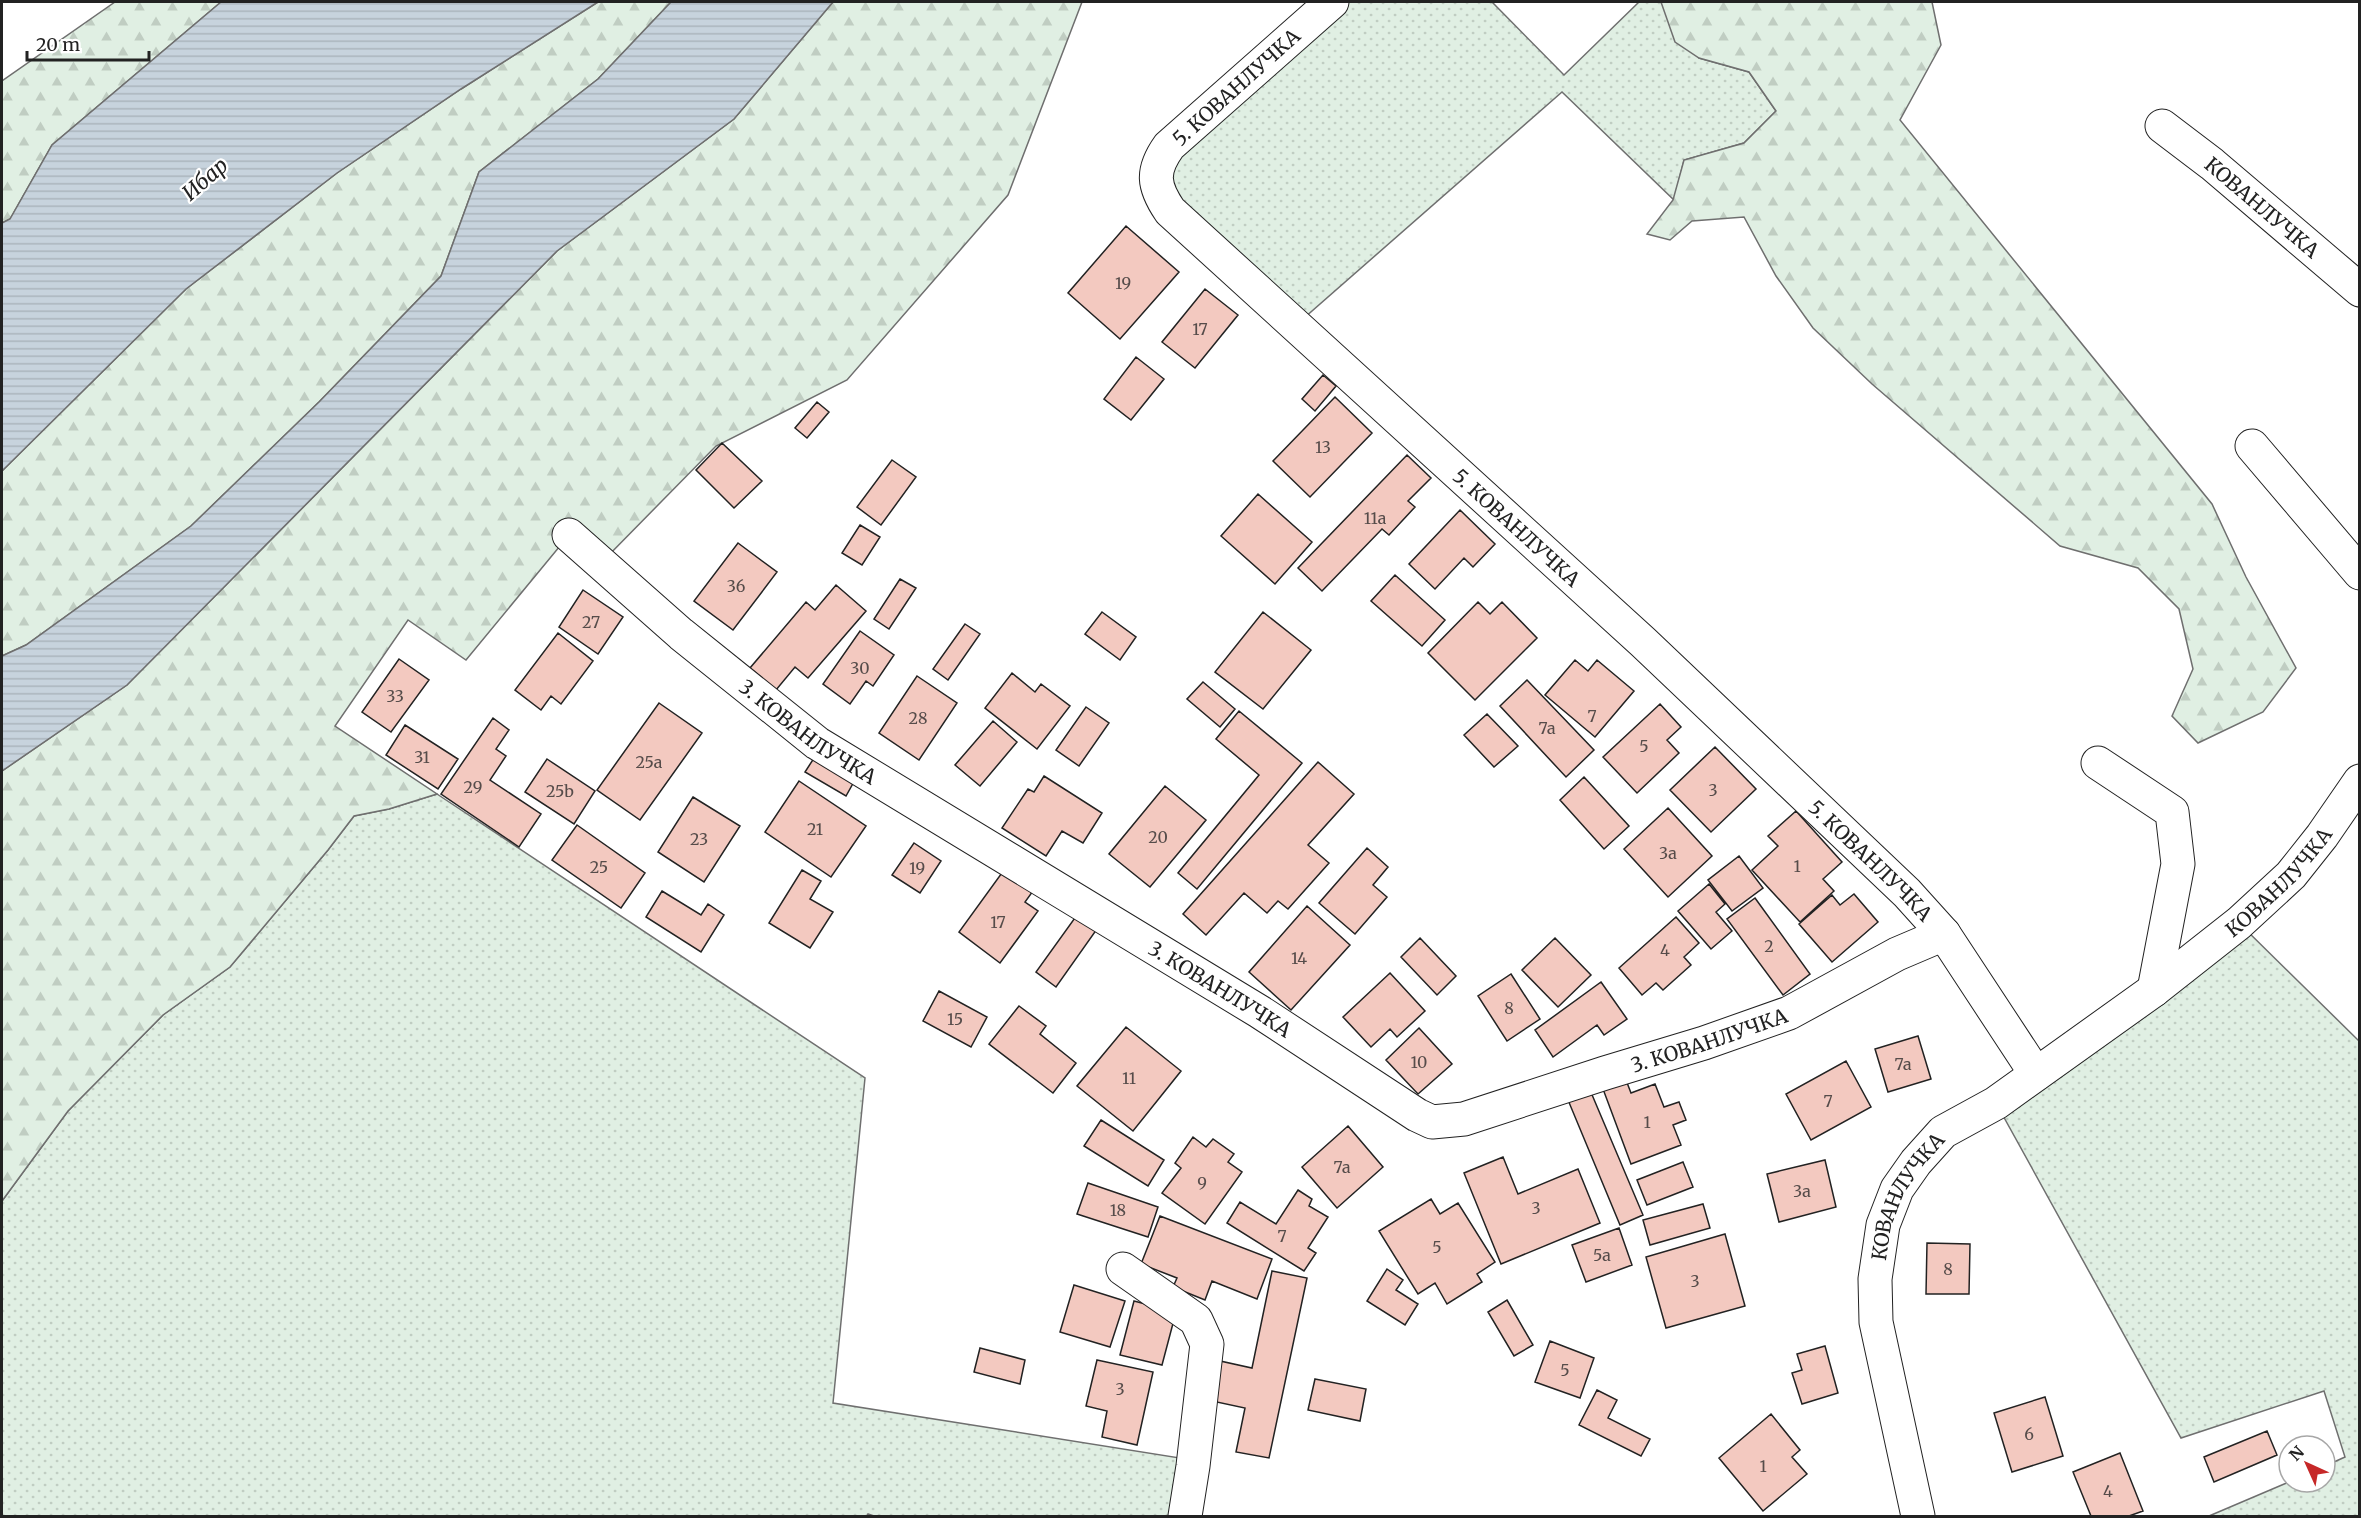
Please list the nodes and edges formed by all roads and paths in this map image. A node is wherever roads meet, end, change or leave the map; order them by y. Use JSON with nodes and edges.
{"nodes":[{"id":1,"x":1332,"y":2,"type":"edge"},
{"id":2,"x":2162,"y":126,"type":"dead end"},
{"id":3,"x":2360,"y":290,"type":"edge"},
{"id":4,"x":2252,"y":446,"type":"dead end"},
{"id":5,"x":569,"y":534,"type":"dead end"},
{"id":6,"x":2360,"y":573,"type":"edge"},
{"id":7,"x":2098,"y":763,"type":"dead end"},
{"id":8,"x":2360,"y":781,"type":"edge"},
{"id":9,"x":1944,"y":934,"type":"junction"},
{"id":10,"x":2154,"y":990,"type":"junction"},
{"id":11,"x":2036,"y":1074,"type":"junction"},
{"id":12,"x":1123,"y":1269,"type":"dead end"},
{"id":13,"x":1185,"y":1516,"type":"edge"},
{"id":14,"x":1918,"y":1516,"type":"edge"}],
"edges":[{"from":1,"to":9,"type":"street","name":"5. КОВАНЛУЧКА"},
{"from":2,"to":3,"type":"street","name":"КОВАНЛУЧКА"},
{"from":4,"to":6,"type":"street"},
{"from":5,"to":9,"type":"street","name":"3. КОВАНЛУЧКА"},
{"from":7,"to":10,"type":"street"},
{"from":8,"to":10,"type":"street","name":"КОВАНЛУЧКА"},
{"from":9,"to":11,"type":"street","name":"5. КОВАНЛУЧКА"},
{"from":10,"to":11,"type":"street","name":"КОВАНЛУЧКА"},
{"from":11,"to":14,"type":"street","name":"КОВАНЛУЧКА"},
{"from":12,"to":13,"type":"street"}]}
